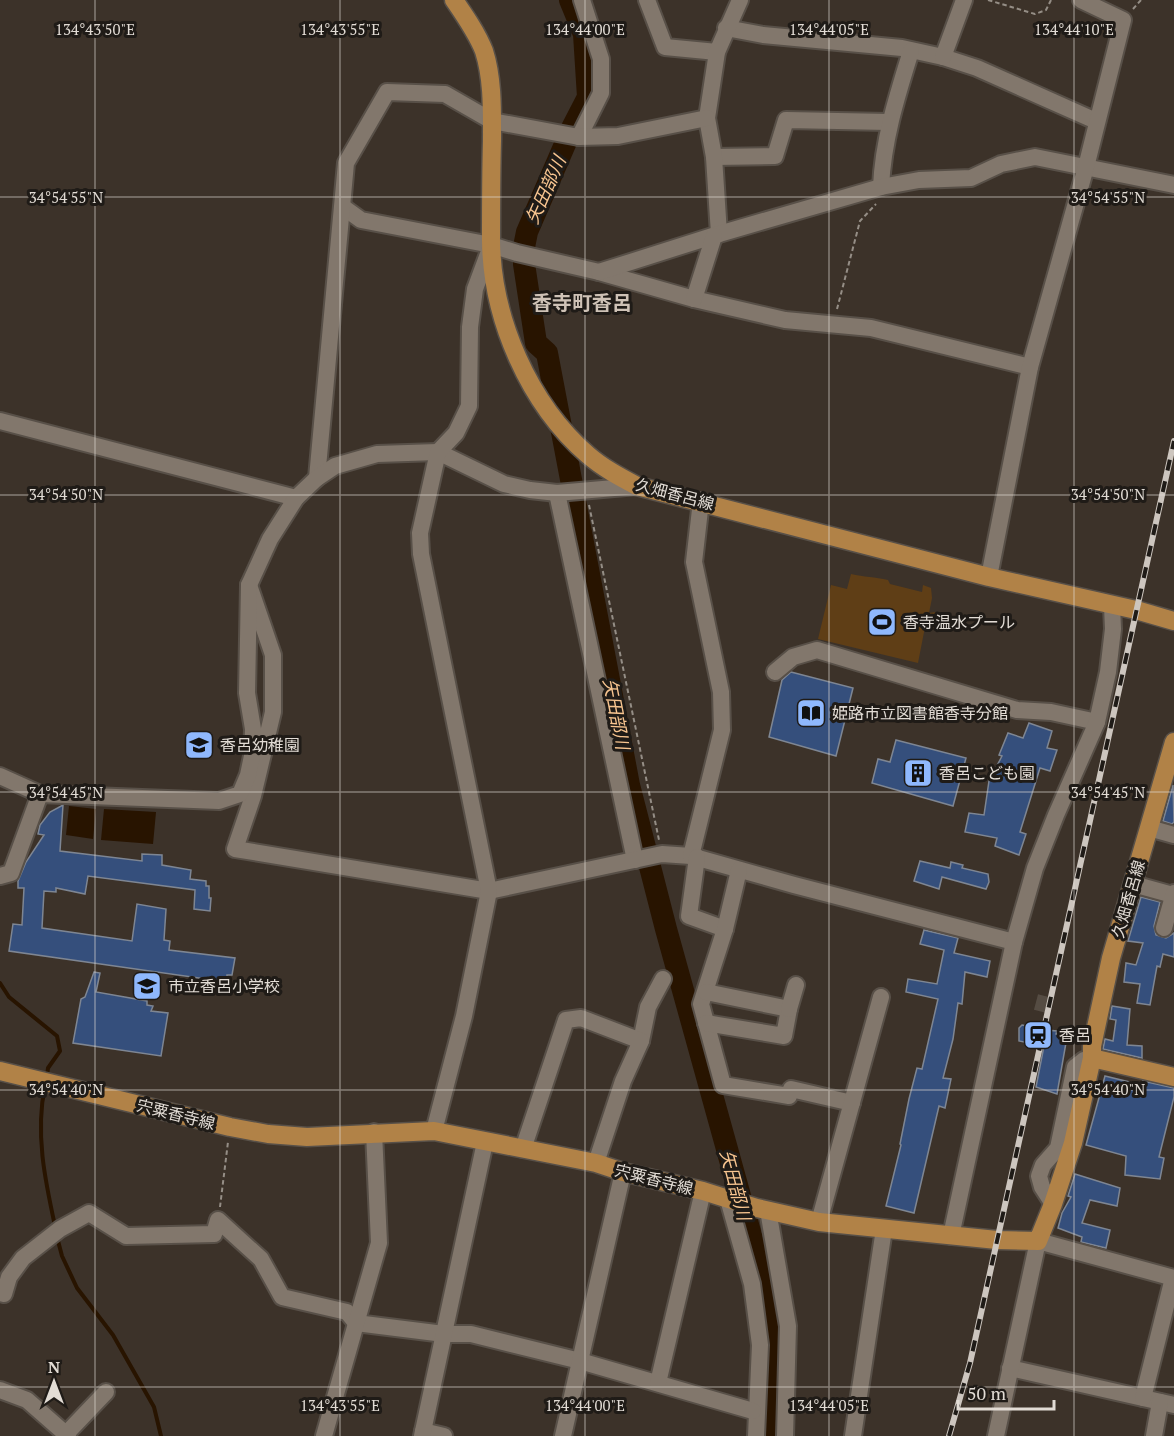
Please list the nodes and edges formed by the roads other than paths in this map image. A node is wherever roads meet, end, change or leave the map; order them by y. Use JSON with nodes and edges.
{"nodes":[{"id":1,"x":454,"y":0,"type":"edge"},
{"id":2,"x":582,"y":0,"type":"edge"},
{"id":3,"x":646,"y":0,"type":"edge"},
{"id":4,"x":740,"y":0,"type":"edge"},
{"id":5,"x":964,"y":0,"type":"edge"},
{"id":6,"x":1081,"y":0,"type":"edge"},
{"id":7,"x":726,"y":28,"type":"junction"},
{"id":8,"x":911,"y":51,"type":"junction"},
{"id":9,"x":717,"y":52,"type":"junction"},
{"id":10,"x":942,"y":57,"type":"junction"},
{"id":11,"x":707,"y":118,"type":"junction"},
{"id":12,"x":492,"y":121,"type":"junction"},
{"id":13,"x":1096,"y":121,"type":"junction"},
{"id":14,"x":889,"y":122,"type":"junction"},
{"id":15,"x":579,"y":137,"type":"junction"},
{"id":16,"x":714,"y":157,"type":"junction"},
{"id":17,"x":1086,"y":167,"type":"junction"},
{"id":18,"x":1174,"y":185,"type":"edge"},
{"id":19,"x":881,"y":187,"type":"junction"},
{"id":20,"x":343,"y":207,"type":"junction"},
{"id":21,"x":717,"y":235,"type":"junction"},
{"id":22,"x":491,"y":245,"type":"junction"},
{"id":23,"x":599,"y":272,"type":"junction"},
{"id":24,"x":694,"y":299,"type":"junction"},
{"id":25,"x":1030,"y":367,"type":"junction"},
{"id":26,"x":0,"y":421,"type":"edge"},
{"id":27,"x":438,"y":452,"type":"junction"},
{"id":28,"x":317,"y":477,"type":"junction"},
{"id":29,"x":637,"y":486,"type":"junction"},
{"id":30,"x":557,"y":493,"type":"junction"},
{"id":31,"x":296,"y":498,"type":"junction"},
{"id":32,"x":701,"y":501,"type":"junction"},
{"id":33,"x":989,"y":577,"type":"junction"},
{"id":34,"x":249,"y":585,"type":"junction"},
{"id":35,"x":1112,"y":606,"type":"junction"},
{"id":36,"x":1174,"y":621,"type":"edge"},
{"id":37,"x":775,"y":672,"type":"dead end"},
{"id":38,"x":1097,"y":722,"type":"junction"},
{"id":39,"x":1174,"y":742,"type":"edge"},
{"id":40,"x":0,"y":776,"type":"edge"},
{"id":41,"x":40,"y":794,"type":"junction"},
{"id":42,"x":240,"y":794,"type":"junction"},
{"id":43,"x":1149,"y":828,"type":"junction"},
{"id":44,"x":1174,"y":836,"type":"edge"},
{"id":45,"x":235,"y":849,"type":"junction"},
{"id":46,"x":694,"y":856,"type":"junction"},
{"id":47,"x":635,"y":860,"type":"junction"},
{"id":48,"x":739,"y":870,"type":"junction"},
{"id":49,"x":0,"y":876,"type":"edge"},
{"id":50,"x":1133,"y":884,"type":"junction"},
{"id":51,"x":489,"y":891,"type":"junction"},
{"id":52,"x":1174,"y":894,"type":"edge"},
{"id":53,"x":1164,"y":928,"type":"dead end"},
{"id":54,"x":725,"y":929,"type":"junction"},
{"id":55,"x":1014,"y":942,"type":"junction"},
{"id":56,"x":663,"y":979,"type":"dead end"},
{"id":57,"x":796,"y":985,"type":"dead end"},
{"id":58,"x":706,"y":992,"type":"junction"},
{"id":59,"x":881,"y":997,"type":"dead end"},
{"id":60,"x":789,"y":1009,"type":"junction"},
{"id":61,"x":706,"y":1023,"type":"junction"},
{"id":62,"x":641,"y":1041,"type":"junction"},
{"id":63,"x":1092,"y":1058,"type":"junction"},
{"id":64,"x":0,"y":1071,"type":"edge"},
{"id":65,"x":1174,"y":1077,"type":"edge"},
{"id":66,"x":852,"y":1103,"type":"junction"},
{"id":67,"x":434,"y":1131,"type":"junction"},
{"id":68,"x":374,"y":1132,"type":"junction"},
{"id":69,"x":485,"y":1142,"type":"junction"},
{"id":70,"x":524,"y":1149,"type":"junction"},
{"id":71,"x":596,"y":1163,"type":"junction"},
{"id":72,"x":623,"y":1172,"type":"junction"},
{"id":73,"x":703,"y":1191,"type":"junction"},
{"id":74,"x":728,"y":1199,"type":"junction"},
{"id":75,"x":762,"y":1209,"type":"junction"},
{"id":76,"x":819,"y":1222,"type":"junction"},
{"id":77,"x":884,"y":1230,"type":"junction"},
{"id":78,"x":951,"y":1236,"type":"junction"},
{"id":79,"x":1038,"y":1241,"type":"junction"},
{"id":80,"x":1173,"y":1278,"type":"edge"},
{"id":81,"x":0,"y":1293,"type":"edge"},
{"id":82,"x":356,"y":1323,"type":"junction"},
{"id":83,"x":444,"y":1334,"type":"junction"},
{"id":84,"x":579,"y":1361,"type":"junction"},
{"id":85,"x":1010,"y":1368,"type":"junction"},
{"id":86,"x":658,"y":1383,"type":"junction"},
{"id":87,"x":0,"y":1390,"type":"edge"},
{"id":88,"x":106,"y":1392,"type":"dead end"},
{"id":89,"x":1143,"y":1398,"type":"junction"},
{"id":90,"x":1167,"y":1403,"type":"edge"},
{"id":91,"x":753,"y":1412,"type":"dead end"},
{"id":92,"x":422,"y":1434,"type":"edge"},
{"id":93,"x":67,"y":1435,"type":"edge"},
{"id":94,"x":324,"y":1436,"type":"edge"},
{"id":95,"x":444,"y":1436,"type":"edge"},
{"id":96,"x":563,"y":1436,"type":"edge"},
{"id":97,"x":756,"y":1436,"type":"edge"},
{"id":98,"x":785,"y":1436,"type":"edge"},
{"id":99,"x":853,"y":1436,"type":"edge"},
{"id":100,"x":996,"y":1436,"type":"edge"},
{"id":101,"x":1154,"y":1436,"type":"edge"}],
"edges":[{"from":1,"to":12,"type":"main road","name":"久畑香呂線"},
{"from":2,"to":15,"type":"street"},
{"from":3,"to":9,"type":"street"},
{"from":4,"to":7,"type":"street"},
{"from":5,"to":10,"type":"street"},
{"from":6,"to":13,"type":"street"},
{"from":7,"to":8,"type":"street"},
{"from":7,"to":9,"type":"street"},
{"from":8,"to":10,"type":"street"},
{"from":8,"to":14,"type":"street"},
{"from":9,"to":11,"type":"street"},
{"from":10,"to":13,"type":"street"},
{"from":11,"to":15,"type":"street"},
{"from":11,"to":16,"type":"street"},
{"from":12,"to":15,"type":"street"},
{"from":12,"to":20,"type":"street"},
{"from":12,"to":22,"type":"main road","name":"久畑香呂線"},
{"from":13,"to":17,"type":"street"},
{"from":14,"to":16,"type":"street"},
{"from":14,"to":19,"type":"street"},
{"from":16,"to":21,"type":"street"},
{"from":17,"to":18,"type":"street"},
{"from":17,"to":19,"type":"street"},
{"from":17,"to":25,"type":"street"},
{"from":19,"to":21,"type":"street"},
{"from":20,"to":22,"type":"street"},
{"from":20,"to":28,"type":"street"},
{"from":21,"to":23,"type":"street"},
{"from":21,"to":24,"type":"street"},
{"from":22,"to":23,"type":"street"},
{"from":22,"to":27,"type":"street"},
{"from":22,"to":29,"type":"main road","name":"久畑香呂線"},
{"from":23,"to":24,"type":"street"},
{"from":24,"to":25,"type":"street"},
{"from":25,"to":33,"type":"street"},
{"from":26,"to":31,"type":"street"},
{"from":27,"to":28,"type":"street"},
{"from":27,"to":30,"type":"street"},
{"from":27,"to":51,"type":"street"},
{"from":28,"to":31,"type":"street"},
{"from":29,"to":30,"type":"street"},
{"from":29,"to":32,"type":"main road","name":"久畑香呂線"},
{"from":30,"to":47,"type":"street"},
{"from":31,"to":34,"type":"street"},
{"from":32,"to":33,"type":"main road","name":"久畑香呂線"},
{"from":32,"to":46,"type":"street"},
{"from":33,"to":35,"type":"main road","name":"久畑香呂線"},
{"from":34,"to":42,"type":"street"},
{"from":34,"to":45,"type":"street"},
{"from":35,"to":36,"type":"main road","name":"久畑香呂線"},
{"from":35,"to":38,"type":"street"},
{"from":37,"to":38,"type":"street"},
{"from":38,"to":55,"type":"street"},
{"from":39,"to":43,"type":"main road","name":"久畑香呂線"},
{"from":40,"to":41,"type":"street"},
{"from":41,"to":42,"type":"street"},
{"from":41,"to":49,"type":"street"},
{"from":42,"to":45,"type":"street"},
{"from":43,"to":44,"type":"street"},
{"from":43,"to":50,"type":"main road","name":"久畑香呂線"},
{"from":45,"to":51,"type":"street"},
{"from":46,"to":47,"type":"street"},
{"from":46,"to":48,"type":"street"},
{"from":46,"to":54,"type":"street"},
{"from":47,"to":51,"type":"street"},
{"from":48,"to":54,"type":"street"},
{"from":48,"to":55,"type":"street"},
{"from":50,"to":52,"type":"street"},
{"from":50,"to":63,"type":"main road","name":"久畑香呂線"},
{"from":51,"to":67,"type":"street"},
{"from":52,"to":53,"type":"street"},
{"from":54,"to":58,"type":"street"},
{"from":55,"to":78,"type":"street"},
{"from":56,"to":62,"type":"street"},
{"from":57,"to":60,"type":"street"},
{"from":58,"to":60,"type":"street"},
{"from":58,"to":61,"type":"street"},
{"from":59,"to":66,"type":"street"},
{"from":60,"to":61,"type":"street"},
{"from":61,"to":66,"type":"street"},
{"from":62,"to":70,"type":"street"},
{"from":62,"to":71,"type":"street"},
{"from":63,"to":65,"type":"main road"},
{"from":63,"to":79,"type":"main road"},
{"from":64,"to":68,"type":"main road","name":"宍粟香寺線"},
{"from":66,"to":76,"type":"street"},
{"from":67,"to":68,"type":"main road","name":"宍粟香寺線"},
{"from":67,"to":69,"type":"main road","name":"宍粟香寺線"},
{"from":68,"to":82,"type":"street"},
{"from":69,"to":70,"type":"main road","name":"宍粟香寺線"},
{"from":69,"to":83,"type":"street"},
{"from":70,"to":71,"type":"main road","name":"宍粟香寺線"},
{"from":71,"to":72,"type":"main road","name":"宍粟香寺線"},
{"from":72,"to":73,"type":"main road","name":"宍粟香寺線"},
{"from":72,"to":84,"type":"street"},
{"from":73,"to":74,"type":"main road","name":"宍粟香寺線"},
{"from":73,"to":86,"type":"street"},
{"from":74,"to":75,"type":"main road","name":"宍粟香寺線"},
{"from":74,"to":97,"type":"street"},
{"from":75,"to":76,"type":"main road","name":"宍粟香寺線"},
{"from":75,"to":98,"type":"street"},
{"from":76,"to":77,"type":"main road","name":"宍粟香寺線"},
{"from":77,"to":78,"type":"main road","name":"宍粟香寺線"},
{"from":77,"to":99,"type":"street"},
{"from":78,"to":79,"type":"main road","name":"宍粟香寺線"},
{"from":79,"to":80,"type":"street"},
{"from":79,"to":85,"type":"street"},
{"from":80,"to":89,"type":"street"},
{"from":81,"to":82,"type":"street"},
{"from":82,"to":83,"type":"street"},
{"from":82,"to":94,"type":"street"},
{"from":83,"to":84,"type":"street"},
{"from":83,"to":92,"type":"street"},
{"from":84,"to":86,"type":"street"},
{"from":84,"to":96,"type":"street"},
{"from":85,"to":89,"type":"street"},
{"from":85,"to":100,"type":"street"},
{"from":86,"to":91,"type":"street"},
{"from":87,"to":93,"type":"street"},
{"from":88,"to":93,"type":"street"},
{"from":89,"to":90,"type":"street"},
{"from":90,"to":101,"type":"street"},
{"from":92,"to":95,"type":"street"}]}
